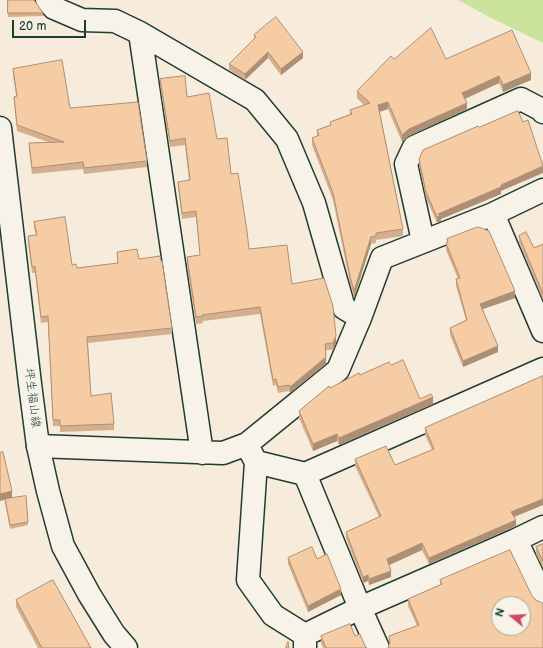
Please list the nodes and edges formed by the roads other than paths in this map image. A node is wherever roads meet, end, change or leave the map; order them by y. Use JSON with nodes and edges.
{"nodes":[{"id":1,"x":48,"y":0,"type":"edge"},
{"id":2,"x":140,"y":33,"type":"junction"},
{"id":3,"x":543,"y":112,"type":"edge"},
{"id":4,"x":0,"y":128,"type":"edge"},
{"id":5,"x":543,"y":190,"type":"edge"},
{"id":6,"x":493,"y":214,"type":"junction"},
{"id":7,"x":423,"y":241,"type":"junction"},
{"id":8,"x":360,"y":318,"type":"junction"},
{"id":9,"x":543,"y":331,"type":"edge"},
{"id":10,"x":543,"y":369,"type":"edge"},
{"id":11,"x":38,"y":446,"type":"junction"},
{"id":12,"x":202,"y":453,"type":"junction"},
{"id":13,"x":251,"y":453,"type":"junction"},
{"id":14,"x":305,"y":474,"type":"junction"},
{"id":15,"x":543,"y":527,"type":"edge"},
{"id":16,"x":516,"y":540,"type":"junction"},
{"id":17,"x":543,"y":597,"type":"edge"},
{"id":18,"x":360,"y":608,"type":"junction"},
{"id":19,"x":305,"y":642,"type":"edge"},
{"id":20,"x":126,"y":648,"type":"edge"},
{"id":21,"x":378,"y":648,"type":"edge"}],
"edges":[{"from":1,"to":2,"type":"street"},
{"from":2,"to":8,"type":"street"},
{"from":2,"to":12,"type":"street"},
{"from":3,"to":7,"type":"street"},
{"from":4,"to":11,"type":"street","name":"坪生福山線"},
{"from":5,"to":6,"type":"street"},
{"from":6,"to":7,"type":"street"},
{"from":6,"to":9,"type":"street"},
{"from":7,"to":8,"type":"street"},
{"from":8,"to":13,"type":"street"},
{"from":10,"to":14,"type":"street"},
{"from":11,"to":12,"type":"street"},
{"from":11,"to":20,"type":"street","name":"坪生福山線"},
{"from":12,"to":13,"type":"street"},
{"from":13,"to":14,"type":"street"},
{"from":13,"to":19,"type":"street"},
{"from":14,"to":18,"type":"street"},
{"from":15,"to":16,"type":"street"},
{"from":16,"to":17,"type":"street"},
{"from":16,"to":18,"type":"street"},
{"from":18,"to":19,"type":"street"},
{"from":18,"to":21,"type":"street"}]}
